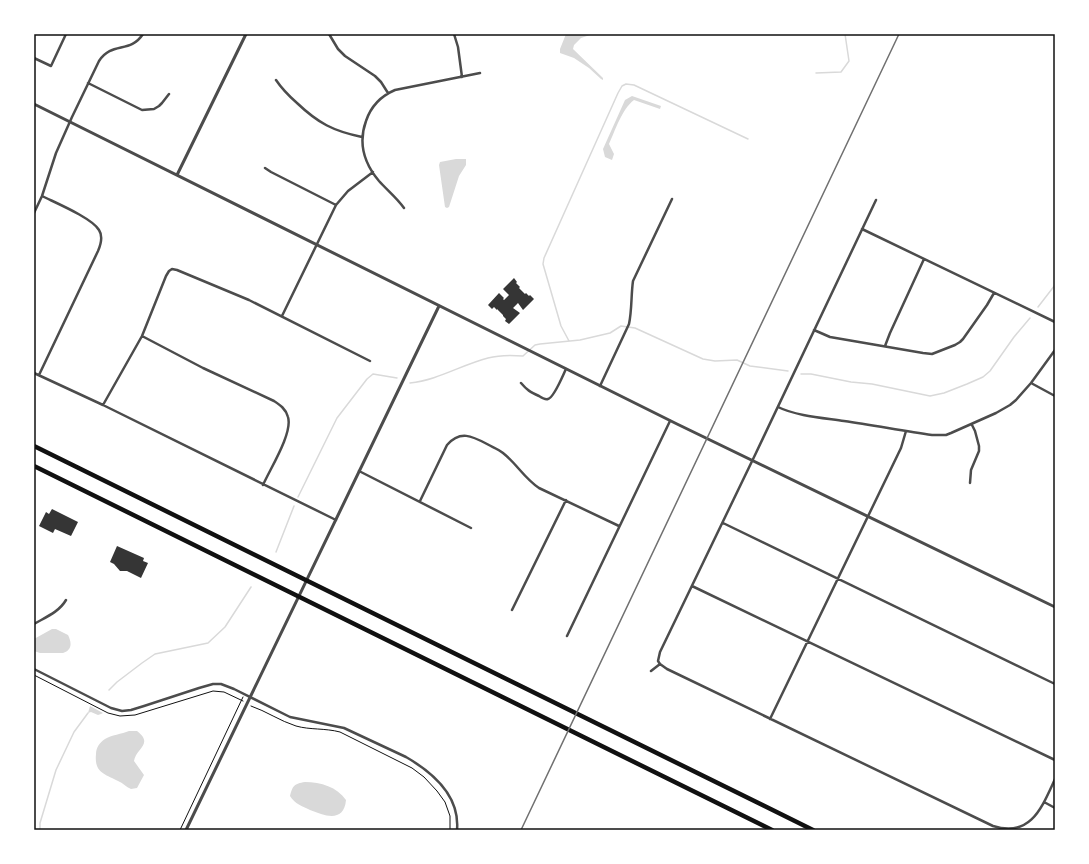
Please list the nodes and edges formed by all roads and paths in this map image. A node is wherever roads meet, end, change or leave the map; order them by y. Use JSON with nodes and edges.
{"nodes":[{"id":1,"x":66,"y":34,"type":"edge"},
{"id":2,"x":143,"y":34,"type":"edge"},
{"id":3,"x":246,"y":34,"type":"edge"},
{"id":4,"x":329,"y":34,"type":"edge"},
{"id":5,"x":454,"y":34,"type":"edge"},
{"id":6,"x":34,"y":58,"type":"edge"},
{"id":7,"x":480,"y":73,"type":"dead end"},
{"id":8,"x":462,"y":77,"type":"junction"},
{"id":9,"x":276,"y":80,"type":"dead end"},
{"id":10,"x":88,"y":83,"type":"junction"},
{"id":11,"x":388,"y":93,"type":"junction"},
{"id":12,"x":169,"y":94,"type":"dead end"},
{"id":13,"x":34,"y":104,"type":"edge"},
{"id":14,"x":70,"y":122,"type":"junction"},
{"id":15,"x":362,"y":137,"type":"junction"},
{"id":16,"x":265,"y":168,"type":"dead end"},
{"id":17,"x":373,"y":172,"type":"junction"},
{"id":18,"x":177,"y":176,"type":"junction"},
{"id":19,"x":42,"y":196,"type":"junction"},
{"id":20,"x":672,"y":199,"type":"dead end"},
{"id":21,"x":876,"y":200,"type":"dead end"},
{"id":22,"x":336,"y":205,"type":"junction"},
{"id":23,"x":404,"y":208,"type":"dead end"},
{"id":24,"x":34,"y":213,"type":"edge"},
{"id":25,"x":862,"y":229,"type":"junction"},
{"id":26,"x":317,"y":245,"type":"junction"},
{"id":27,"x":924,"y":259,"type":"junction"},
{"id":28,"x":994,"y":293,"type":"junction"},
{"id":29,"x":439,"y":306,"type":"junction"},
{"id":30,"x":282,"y":316,"type":"junction"},
{"id":31,"x":1055,"y":322,"type":"edge"},
{"id":32,"x":814,"y":330,"type":"junction"},
{"id":33,"x":142,"y":336,"type":"junction"},
{"id":34,"x":885,"y":346,"type":"junction"},
{"id":35,"x":1055,"y":350,"type":"edge"},
{"id":36,"x":370,"y":361,"type":"dead end"},
{"id":37,"x":566,"y":369,"type":"junction"},
{"id":38,"x":34,"y":373,"type":"edge"},
{"id":39,"x":39,"y":375,"type":"junction"},
{"id":40,"x":521,"y":383,"type":"dead end"},
{"id":41,"x":1031,"y":383,"type":"junction"},
{"id":42,"x":600,"y":386,"type":"junction"},
{"id":43,"x":1055,"y":396,"type":"edge"},
{"id":44,"x":103,"y":405,"type":"junction"},
{"id":45,"x":778,"y":407,"type":"junction"},
{"id":46,"x":670,"y":421,"type":"junction"},
{"id":47,"x":972,"y":425,"type":"junction"},
{"id":48,"x":906,"y":431,"type":"junction"},
{"id":49,"x":34,"y":446,"type":"edge"},
{"id":50,"x":752,"y":461,"type":"junction"},
{"id":51,"x":34,"y":466,"type":"edge"},
{"id":52,"x":359,"y":471,"type":"junction"},
{"id":53,"x":970,"y":483,"type":"dead end"},
{"id":54,"x":262,"y":484,"type":"junction"},
{"id":55,"x":566,"y":500,"type":"junction"},
{"id":56,"x":420,"y":501,"type":"junction"},
{"id":57,"x":867,"y":516,"type":"junction"},
{"id":58,"x":336,"y":520,"type":"junction"},
{"id":59,"x":722,"y":523,"type":"junction"},
{"id":60,"x":619,"y":526,"type":"junction"},
{"id":61,"x":471,"y":528,"type":"dead end"},
{"id":62,"x":837,"y":578,"type":"junction"},
{"id":63,"x":692,"y":586,"type":"junction"},
{"id":64,"x":66,"y":600,"type":"dead end"},
{"id":65,"x":1055,"y":607,"type":"edge"},
{"id":66,"x":512,"y":610,"type":"dead end"},
{"id":67,"x":34,"y":624,"type":"edge"},
{"id":68,"x":567,"y":636,"type":"dead end"},
{"id":69,"x":807,"y":641,"type":"junction"},
{"id":70,"x":660,"y":664,"type":"junction"},
{"id":71,"x":34,"y":669,"type":"edge"},
{"id":72,"x":651,"y":670,"type":"dead end"},
{"id":73,"x":34,"y":675,"type":"edge"},
{"id":74,"x":1055,"y":684,"type":"edge"},
{"id":75,"x":244,"y":694,"type":"junction"},
{"id":76,"x":250,"y":698,"type":"junction"},
{"id":77,"x":242,"y":701,"type":"junction"},
{"id":78,"x":246,"y":704,"type":"junction"},
{"id":79,"x":770,"y":719,"type":"junction"},
{"id":80,"x":1055,"y":760,"type":"edge"},
{"id":81,"x":1055,"y":779,"type":"edge"},
{"id":82,"x":1044,"y":802,"type":"junction"},
{"id":83,"x":1055,"y":808,"type":"edge"},
{"id":84,"x":180,"y":830,"type":"edge"},
{"id":85,"x":186,"y":830,"type":"edge"},
{"id":86,"x":450,"y":830,"type":"edge"},
{"id":87,"x":457,"y":830,"type":"edge"},
{"id":88,"x":772,"y":830,"type":"edge"},
{"id":89,"x":813,"y":830,"type":"edge"}],
"edges":[{"from":1,"to":6,"type":"street"},
{"from":2,"to":10,"type":"street"},
{"from":3,"to":18,"type":"street"},
{"from":4,"to":11,"type":"street"},
{"from":5,"to":8,"type":"street"},
{"from":7,"to":8,"type":"street"},
{"from":8,"to":11,"type":"street"},
{"from":9,"to":15,"type":"street"},
{"from":10,"to":12,"type":"street"},
{"from":10,"to":14,"type":"street"},
{"from":11,"to":15,"type":"street"},
{"from":13,"to":14,"type":"street"},
{"from":14,"to":18,"type":"street"},
{"from":14,"to":19,"type":"street"},
{"from":15,"to":17,"type":"street"},
{"from":16,"to":22,"type":"street"},
{"from":17,"to":22,"type":"street"},
{"from":17,"to":23,"type":"street"},
{"from":18,"to":26,"type":"street"},
{"from":19,"to":24,"type":"street"},
{"from":19,"to":39,"type":"street"},
{"from":20,"to":42,"type":"street"},
{"from":21,"to":25,"type":"street"},
{"from":22,"to":26,"type":"street"},
{"from":25,"to":27,"type":"street"},
{"from":25,"to":32,"type":"street"},
{"from":26,"to":29,"type":"street"},
{"from":26,"to":30,"type":"street"},
{"from":27,"to":28,"type":"street"},
{"from":27,"to":34,"type":"street"},
{"from":28,"to":31,"type":"street"},
{"from":28,"to":34,"type":"street"},
{"from":29,"to":37,"type":"street"},
{"from":29,"to":52,"type":"street"},
{"from":30,"to":33,"type":"street"},
{"from":30,"to":36,"type":"street"},
{"from":32,"to":34,"type":"street"},
{"from":32,"to":45,"type":"street"},
{"from":33,"to":44,"type":"street"},
{"from":33,"to":54,"type":"street"},
{"from":35,"to":41,"type":"street"},
{"from":37,"to":40,"type":"street"},
{"from":37,"to":42,"type":"street"},
{"from":38,"to":39,"type":"street"},
{"from":39,"to":44,"type":"street"},
{"from":41,"to":43,"type":"street"},
{"from":41,"to":47,"type":"street"},
{"from":42,"to":46,"type":"street"},
{"from":44,"to":54,"type":"street"},
{"from":45,"to":48,"type":"street"},
{"from":45,"to":50,"type":"street"},
{"from":46,"to":50,"type":"street"},
{"from":46,"to":60,"type":"street"},
{"from":47,"to":48,"type":"street"},
{"from":47,"to":53,"type":"street"},
{"from":48,"to":57,"type":"street"},
{"from":49,"to":89,"type":"highway"},
{"from":50,"to":57,"type":"street"},
{"from":50,"to":59,"type":"street"},
{"from":51,"to":88,"type":"highway"},
{"from":52,"to":56,"type":"street"},
{"from":52,"to":58,"type":"street"},
{"from":54,"to":58,"type":"street"},
{"from":55,"to":56,"type":"street"},
{"from":55,"to":60,"type":"street"},
{"from":55,"to":66,"type":"street"},
{"from":56,"to":61,"type":"street"},
{"from":57,"to":62,"type":"street"},
{"from":57,"to":65,"type":"street"},
{"from":58,"to":76,"type":"street"},
{"from":59,"to":62,"type":"street"},
{"from":59,"to":63,"type":"street"},
{"from":60,"to":68,"type":"street"},
{"from":62,"to":69,"type":"street"},
{"from":62,"to":74,"type":"street"},
{"from":63,"to":69,"type":"street"},
{"from":63,"to":70,"type":"street"},
{"from":64,"to":67,"type":"street"},
{"from":69,"to":79,"type":"street"},
{"from":69,"to":80,"type":"street"},
{"from":70,"to":72,"type":"street"},
{"from":70,"to":79,"type":"street"},
{"from":71,"to":75,"type":"street"},
{"from":73,"to":77,"type":"path"},
{"from":75,"to":76,"type":"street"},
{"from":75,"to":77,"type":"path"},
{"from":76,"to":78,"type":"street"},
{"from":76,"to":87,"type":"street"},
{"from":77,"to":78,"type":"path"},
{"from":77,"to":84,"type":"path"},
{"from":78,"to":85,"type":"street"},
{"from":78,"to":86,"type":"path"},
{"from":79,"to":82,"type":"street"},
{"from":81,"to":82,"type":"street"},
{"from":82,"to":83,"type":"street"}]}
